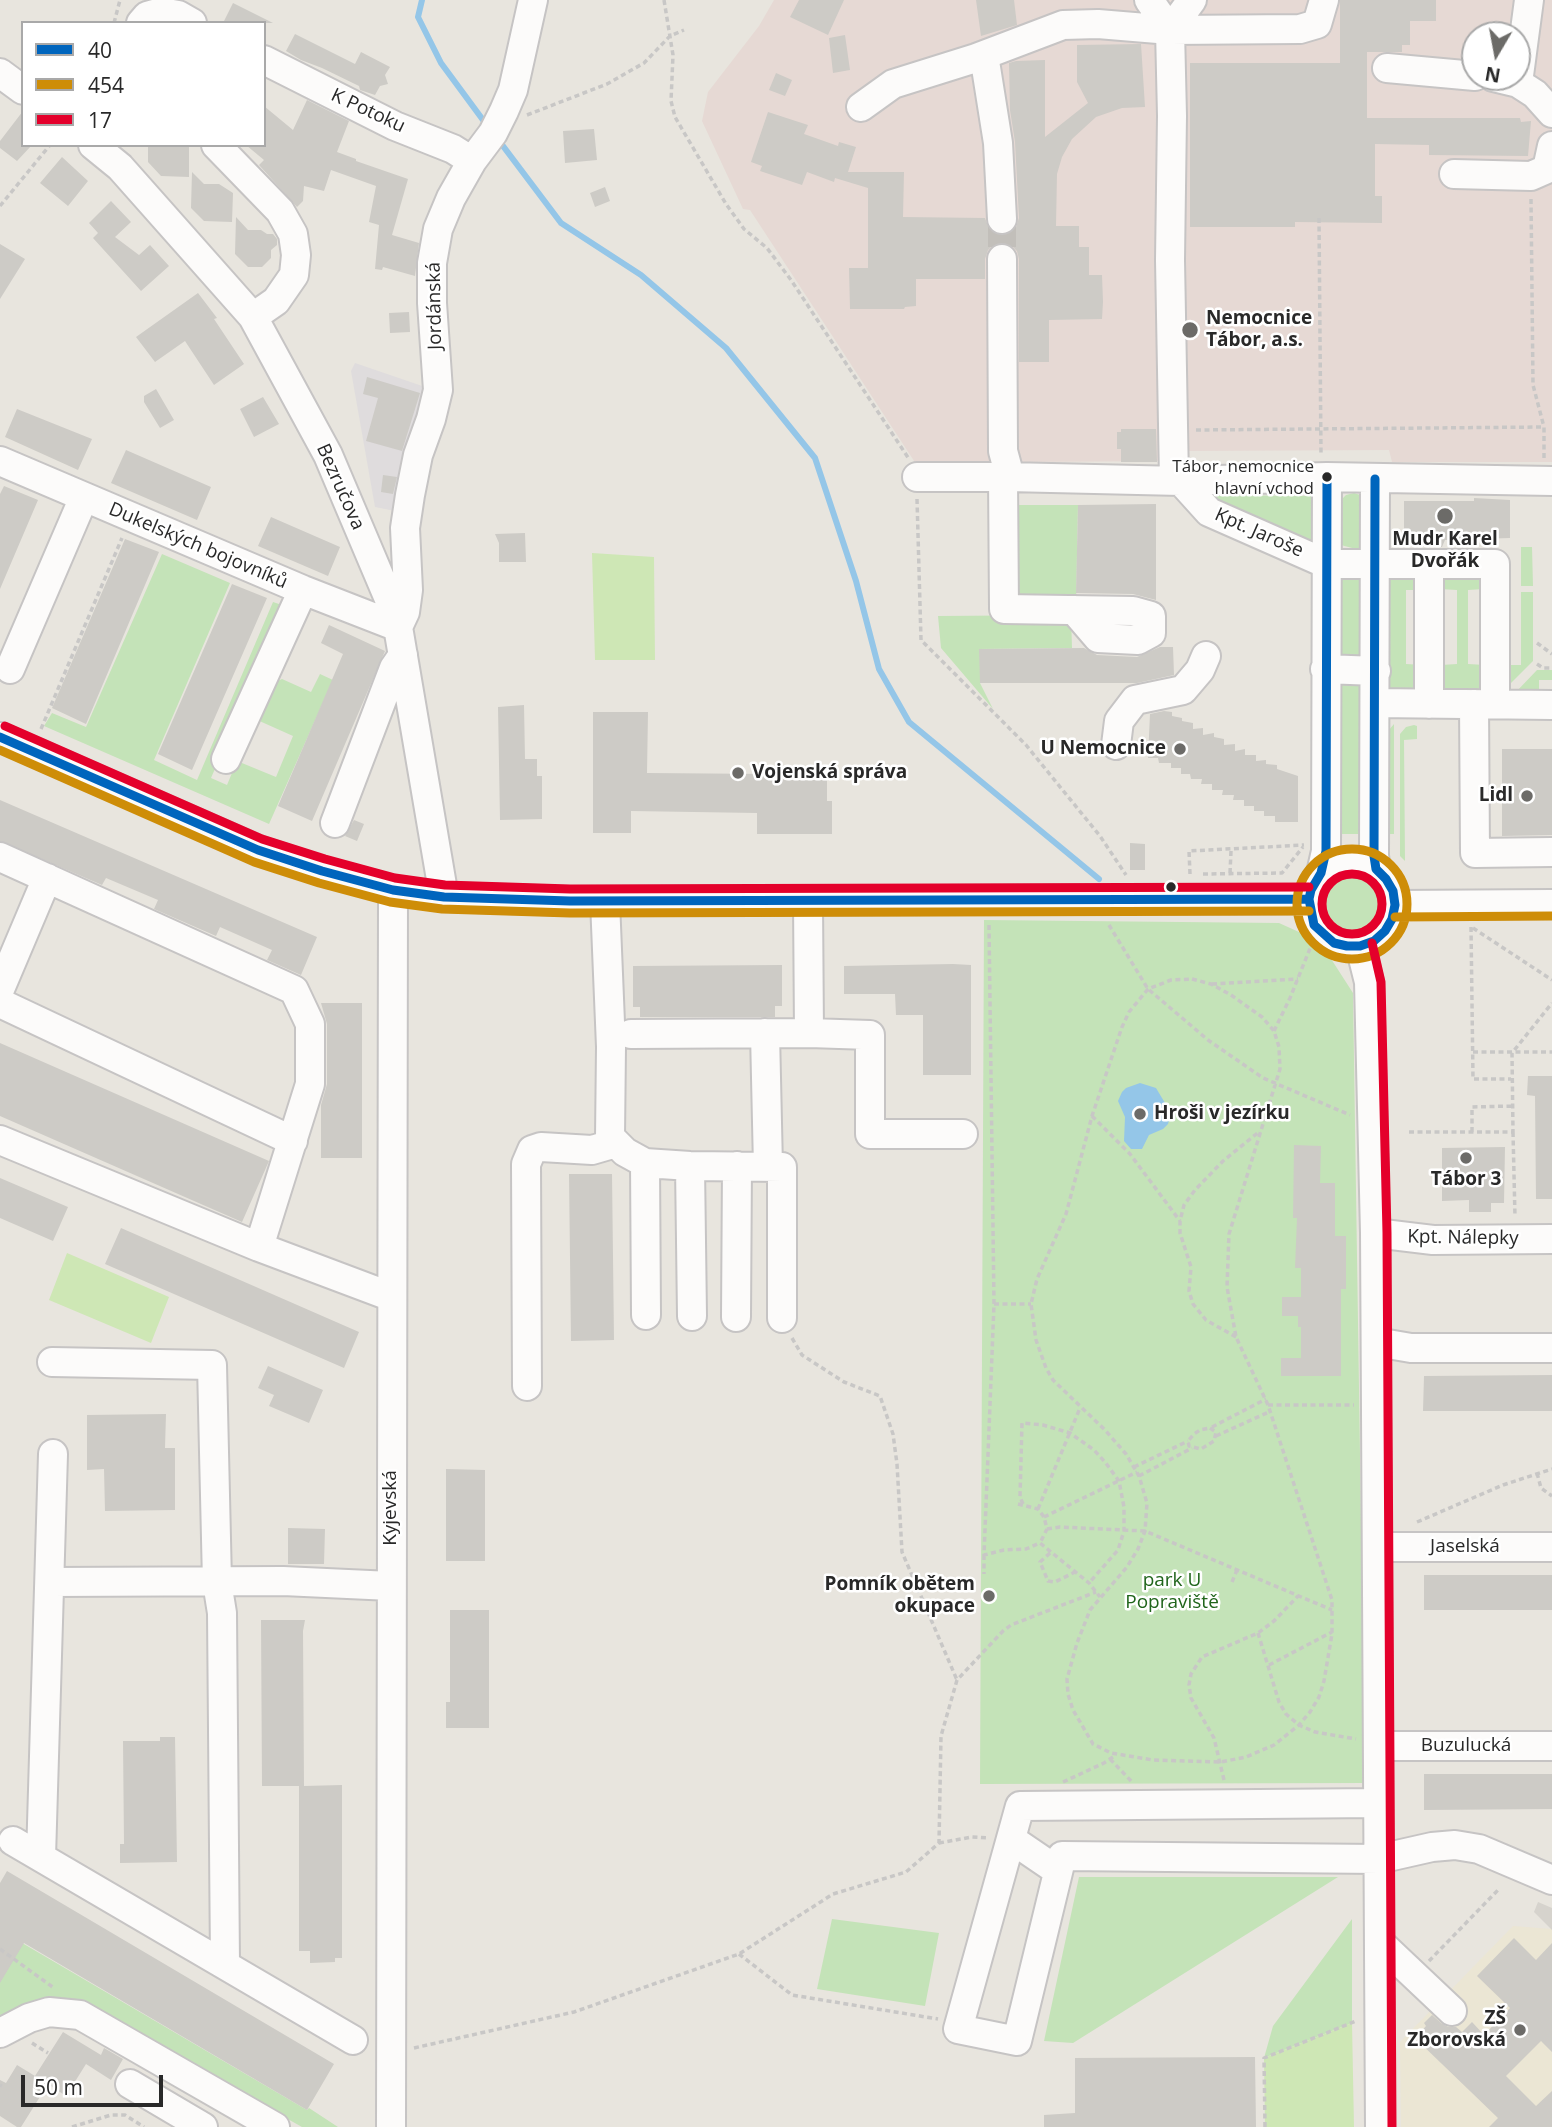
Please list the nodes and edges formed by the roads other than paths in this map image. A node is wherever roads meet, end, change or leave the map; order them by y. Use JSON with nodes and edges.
{"nodes":[{"id":1,"x":533,"y":0,"type":"edge"},
{"id":2,"x":1149,"y":0,"type":"edge"},
{"id":3,"x":1192,"y":0,"type":"edge"},
{"id":4,"x":1324,"y":0,"type":"edge"},
{"id":5,"x":1529,"y":0,"type":"edge"},
{"id":6,"x":1078,"y":12,"type":"edge"},
{"id":7,"x":185,"y":19,"type":"edge"},
{"id":8,"x":143,"y":21,"type":"edge"},
{"id":9,"x":1523,"y":21,"type":"edge"},
{"id":10,"x":1170,"y":30,"type":"junction"},
{"id":11,"x":984,"y":55,"type":"junction"},
{"id":12,"x":266,"y":61,"type":"edge"},
{"id":13,"x":1387,"y":68,"type":"dead end"},
{"id":14,"x":0,"y":72,"type":"edge"},
{"id":15,"x":1461,"y":75,"type":"edge"},
{"id":16,"x":21,"y":88,"type":"edge"},
{"id":17,"x":1529,"y":91,"type":"edge"},
{"id":18,"x":861,"y":107,"type":"dead end"},
{"id":19,"x":1552,"y":113,"type":"edge"},
{"id":20,"x":1552,"y":146,"type":"edge"},
{"id":21,"x":95,"y":147,"type":"edge"},
{"id":22,"x":218,"y":147,"type":"edge"},
{"id":23,"x":472,"y":161,"type":"junction"},
{"id":24,"x":1454,"y":174,"type":"dead end"},
{"id":25,"x":1002,"y":219,"type":"tunnel mouth"},
{"id":26,"x":1002,"y":259,"type":"tunnel mouth"},
{"id":27,"x":253,"y":317,"type":"junction"},
{"id":28,"x":0,"y":461,"type":"edge"},
{"id":29,"x":917,"y":477,"type":"road end"},
{"id":30,"x":1006,"y":477,"type":"junction"},
{"id":31,"x":1322,"y":477,"type":"junction"},
{"id":32,"x":1375,"y":479,"type":"junction"},
{"id":33,"x":1178,"y":480,"type":"junction"},
{"id":34,"x":1548,"y":481,"type":"edge"},
{"id":35,"x":85,"y":497,"type":"junction"},
{"id":36,"x":1327,"y":564,"type":"junction"},
{"id":37,"x":1375,"y":564,"type":"junction"},
{"id":38,"x":1429,"y":564,"type":"junction"},
{"id":39,"x":303,"y":590,"type":"junction"},
{"id":40,"x":1074,"y":610,"type":"dead end"},
{"id":41,"x":398,"y":627,"type":"junction"},
{"id":42,"x":403,"y":655,"type":"junction"},
{"id":43,"x":1206,"y":656,"type":"dead end"},
{"id":44,"x":10,"y":668,"type":"dead end"},
{"id":45,"x":1325,"y":669,"type":"junction"},
{"id":46,"x":1376,"y":671,"type":"junction"},
{"id":47,"x":1376,"y":703,"type":"junction"},
{"id":48,"x":1429,"y":704,"type":"junction"},
{"id":49,"x":1485,"y":704,"type":"junction"},
{"id":50,"x":1552,"y":705,"type":"edge"},
{"id":51,"x":0,"y":737,"type":"edge"},
{"id":52,"x":1116,"y":746,"type":"dead end"},
{"id":53,"x":226,"y":759,"type":"dead end"},
{"id":54,"x":335,"y":823,"type":"dead end"},
{"id":55,"x":1552,"y":852,"type":"edge"},
{"id":56,"x":0,"y":857,"type":"edge"},
{"id":57,"x":1376,"y":869,"type":"junction"},
{"id":58,"x":1321,"y":873,"type":"junction"},
{"id":59,"x":47,"y":878,"type":"junction"},
{"id":60,"x":393,"y":890,"type":"junction"},
{"id":61,"x":444,"y":897,"type":"junction"},
{"id":62,"x":1309,"y":900,"type":"junction"},
{"id":63,"x":605,"y":901,"type":"junction"},
{"id":64,"x":808,"y":902,"type":"junction"},
{"id":65,"x":1552,"y":904,"type":"edge"},
{"id":66,"x":1395,"y":905,"type":"junction"},
{"id":67,"x":1360,"y":946,"type":"junction"},
{"id":68,"x":0,"y":989,"type":"edge"},
{"id":69,"x":0,"y":1003,"type":"edge"},
{"id":70,"x":765,"y":1033,"type":"junction"},
{"id":71,"x":808,"y":1033,"type":"junction"},
{"id":72,"x":631,"y":1034,"type":"dead end"},
{"id":73,"x":962,"y":1134,"type":"dead end"},
{"id":74,"x":0,"y":1140,"type":"edge"},
{"id":75,"x":293,"y":1141,"type":"junction"},
{"id":76,"x":616,"y":1143,"type":"junction"},
{"id":77,"x":645,"y":1163,"type":"junction"},
{"id":78,"x":690,"y":1166,"type":"junction"},
{"id":79,"x":737,"y":1166,"type":"junction"},
{"id":80,"x":768,"y":1167,"type":"junction"},
{"id":81,"x":1375,"y":1233,"type":"junction"},
{"id":82,"x":1552,"y":1239,"type":"edge"},
{"id":83,"x":258,"y":1247,"type":"junction"},
{"id":84,"x":392,"y":1297,"type":"junction"},
{"id":85,"x":646,"y":1315,"type":"dead end"},
{"id":86,"x":692,"y":1316,"type":"dead end"},
{"id":87,"x":736,"y":1317,"type":"dead end"},
{"id":88,"x":782,"y":1318,"type":"road end"},
{"id":89,"x":1376,"y":1342,"type":"junction"},
{"id":90,"x":1552,"y":1348,"type":"edge"},
{"id":91,"x":52,"y":1362,"type":"dead end"},
{"id":92,"x":527,"y":1386,"type":"dead end"},
{"id":93,"x":52,"y":1454,"type":"dead end"},
{"id":94,"x":1378,"y":1547,"type":"junction"},
{"id":95,"x":1552,"y":1547,"type":"edge"},
{"id":96,"x":50,"y":1582,"type":"junction"},
{"id":97,"x":217,"y":1582,"type":"junction"},
{"id":98,"x":391,"y":1586,"type":"junction"},
{"id":99,"x":1379,"y":1743,"type":"junction"},
{"id":100,"x":1552,"y":1746,"type":"edge"},
{"id":101,"x":1378,"y":1803,"type":"junction"},
{"id":102,"x":1011,"y":1839,"type":"junction"},
{"id":103,"x":13,"y":1841,"type":"dead end"},
{"id":104,"x":41,"y":1857,"type":"junction"},
{"id":105,"x":1379,"y":1859,"type":"junction"},
{"id":106,"x":1058,"y":1871,"type":"junction"},
{"id":107,"x":1552,"y":1880,"type":"edge"},
{"id":108,"x":1379,"y":1942,"type":"junction"},
{"id":109,"x":225,"y":1964,"type":"junction"},
{"id":110,"x":1452,"y":2011,"type":"dead end"},
{"id":111,"x":0,"y":2034,"type":"edge"},
{"id":112,"x":353,"y":2040,"type":"dead end"},
{"id":113,"x":130,"y":2084,"type":"dead end"},
{"id":114,"x":226,"y":2098,"type":"junction"},
{"id":115,"x":206,"y":2127,"type":"edge"},
{"id":116,"x":275,"y":2127,"type":"edge"},
{"id":117,"x":391,"y":2127,"type":"edge"},
{"id":118,"x":1380,"y":2127,"type":"edge"}],
"edges":[{"from":1,"to":23,"type":"street","name":"Jordánská"},
{"from":2,"to":10,"type":"street"},
{"from":3,"to":10,"type":"street"},
{"from":4,"to":10,"type":"street"},
{"from":5,"to":9,"type":"street"},
{"from":6,"to":10,"type":"street"},
{"from":6,"to":11,"type":"street"},
{"from":7,"to":8,"type":"street"},
{"from":10,"to":33,"type":"street"},
{"from":11,"to":18,"type":"street"},
{"from":11,"to":25,"type":"street"},
{"from":12,"to":23,"type":"street","name":"K Potoku"},
{"from":13,"to":15,"type":"street"},
{"from":14,"to":16,"type":"street"},
{"from":17,"to":19,"type":"street"},
{"from":20,"to":24,"type":"street"},
{"from":21,"to":27,"type":"street","name":"Bezručova"},
{"from":22,"to":27,"type":"street"},
{"from":23,"to":41,"type":"street","name":"Jordánská"},
{"from":26,"to":30,"type":"street"},
{"from":27,"to":41,"type":"street","name":"Bezručova"},
{"from":28,"to":35,"type":"street","name":"Dukelských bojovníků"},
{"from":29,"to":30,"type":"street"},
{"from":30,"to":33,"type":"street"},
{"from":30,"to":40,"type":"street"},
{"from":31,"to":32,"type":"street","name":"Kpt. Jaroše"},
{"from":31,"to":33,"type":"street","name":"Kpt. Jaroše"},
{"from":31,"to":36,"type":"street","name":"Kpt. Jaroše"},
{"from":32,"to":34,"type":"street","name":"Kpt. Jaroše"},
{"from":32,"to":37,"type":"street"},
{"from":33,"to":36,"type":"street","name":"Kpt. Jaroše"},
{"from":35,"to":39,"type":"street","name":"Dukelských bojovníků"},
{"from":35,"to":44,"type":"street"},
{"from":36,"to":37,"type":"street"},
{"from":36,"to":45,"type":"street","name":"Kpt. Jaroše"},
{"from":37,"to":38,"type":"street"},
{"from":37,"to":46,"type":"street"},
{"from":38,"to":48,"type":"street"},
{"from":38,"to":49,"type":"street"},
{"from":39,"to":41,"type":"street","name":"Dukelských bojovníků"},
{"from":39,"to":53,"type":"street"},
{"from":41,"to":42,"type":"street","name":"Bezručova"},
{"from":42,"to":54,"type":"street"},
{"from":42,"to":61,"type":"street","name":"Bezručova"},
{"from":43,"to":52,"type":"street"},
{"from":45,"to":46,"type":"street"},
{"from":45,"to":58,"type":"street","name":"Kpt. Jaroše"},
{"from":46,"to":47,"type":"street"},
{"from":47,"to":48,"type":"street"},
{"from":47,"to":57,"type":"street"},
{"from":48,"to":49,"type":"street"},
{"from":49,"to":50,"type":"street"},
{"from":49,"to":55,"type":"street"},
{"from":51,"to":60,"type":"street"},
{"from":56,"to":59,"type":"street"},
{"from":57,"to":58,"type":"street"},
{"from":57,"to":66,"type":"street"},
{"from":58,"to":62,"type":"street","name":"Kpt. Jaroše"},
{"from":59,"to":68,"type":"street"},
{"from":59,"to":75,"type":"street"},
{"from":60,"to":61,"type":"street"},
{"from":60,"to":84,"type":"street","name":"Kyjevská"},
{"from":61,"to":63,"type":"street"},
{"from":62,"to":64,"type":"street"},
{"from":62,"to":67,"type":"street"},
{"from":63,"to":64,"type":"street"},
{"from":63,"to":76,"type":"street"},
{"from":64,"to":71,"type":"street"},
{"from":65,"to":66,"type":"street"},
{"from":66,"to":67,"type":"street"},
{"from":67,"to":81,"type":"street"},
{"from":69,"to":75,"type":"street"},
{"from":70,"to":71,"type":"street"},
{"from":70,"to":72,"type":"street"},
{"from":70,"to":80,"type":"street"},
{"from":71,"to":73,"type":"street"},
{"from":74,"to":83,"type":"street"},
{"from":75,"to":83,"type":"street"},
{"from":76,"to":77,"type":"street"},
{"from":76,"to":92,"type":"street"},
{"from":77,"to":78,"type":"street"},
{"from":77,"to":85,"type":"street"},
{"from":78,"to":79,"type":"street"},
{"from":78,"to":86,"type":"street"},
{"from":79,"to":80,"type":"street"},
{"from":79,"to":87,"type":"street"},
{"from":80,"to":88,"type":"street"},
{"from":81,"to":82,"type":"street","name":"Kpt. Nálepky"},
{"from":81,"to":89,"type":"street"},
{"from":83,"to":84,"type":"street"},
{"from":84,"to":98,"type":"street","name":"Kyjevská"},
{"from":89,"to":90,"type":"street"},
{"from":89,"to":94,"type":"street"},
{"from":91,"to":97,"type":"street"},
{"from":93,"to":96,"type":"street"},
{"from":94,"to":95,"type":"street","name":"Jaselská"},
{"from":94,"to":99,"type":"street"},
{"from":96,"to":97,"type":"street"},
{"from":96,"to":104,"type":"street"},
{"from":97,"to":98,"type":"street"},
{"from":97,"to":109,"type":"street"},
{"from":98,"to":117,"type":"street","name":"Kyjevská"},
{"from":99,"to":100,"type":"street","name":"Buzulucká"},
{"from":99,"to":101,"type":"street"},
{"from":101,"to":102,"type":"street"},
{"from":101,"to":105,"type":"street"},
{"from":102,"to":106,"type":"street"},
{"from":102,"to":106,"type":"street"},
{"from":103,"to":104,"type":"street"},
{"from":104,"to":109,"type":"street"},
{"from":105,"to":106,"type":"street"},
{"from":105,"to":107,"type":"street"},
{"from":105,"to":108,"type":"street"},
{"from":108,"to":110,"type":"street"},
{"from":108,"to":118,"type":"street"},
{"from":109,"to":112,"type":"street"},
{"from":111,"to":114,"type":"street"},
{"from":113,"to":115,"type":"street"},
{"from":114,"to":115,"type":"street"},
{"from":114,"to":116,"type":"street"}]}
